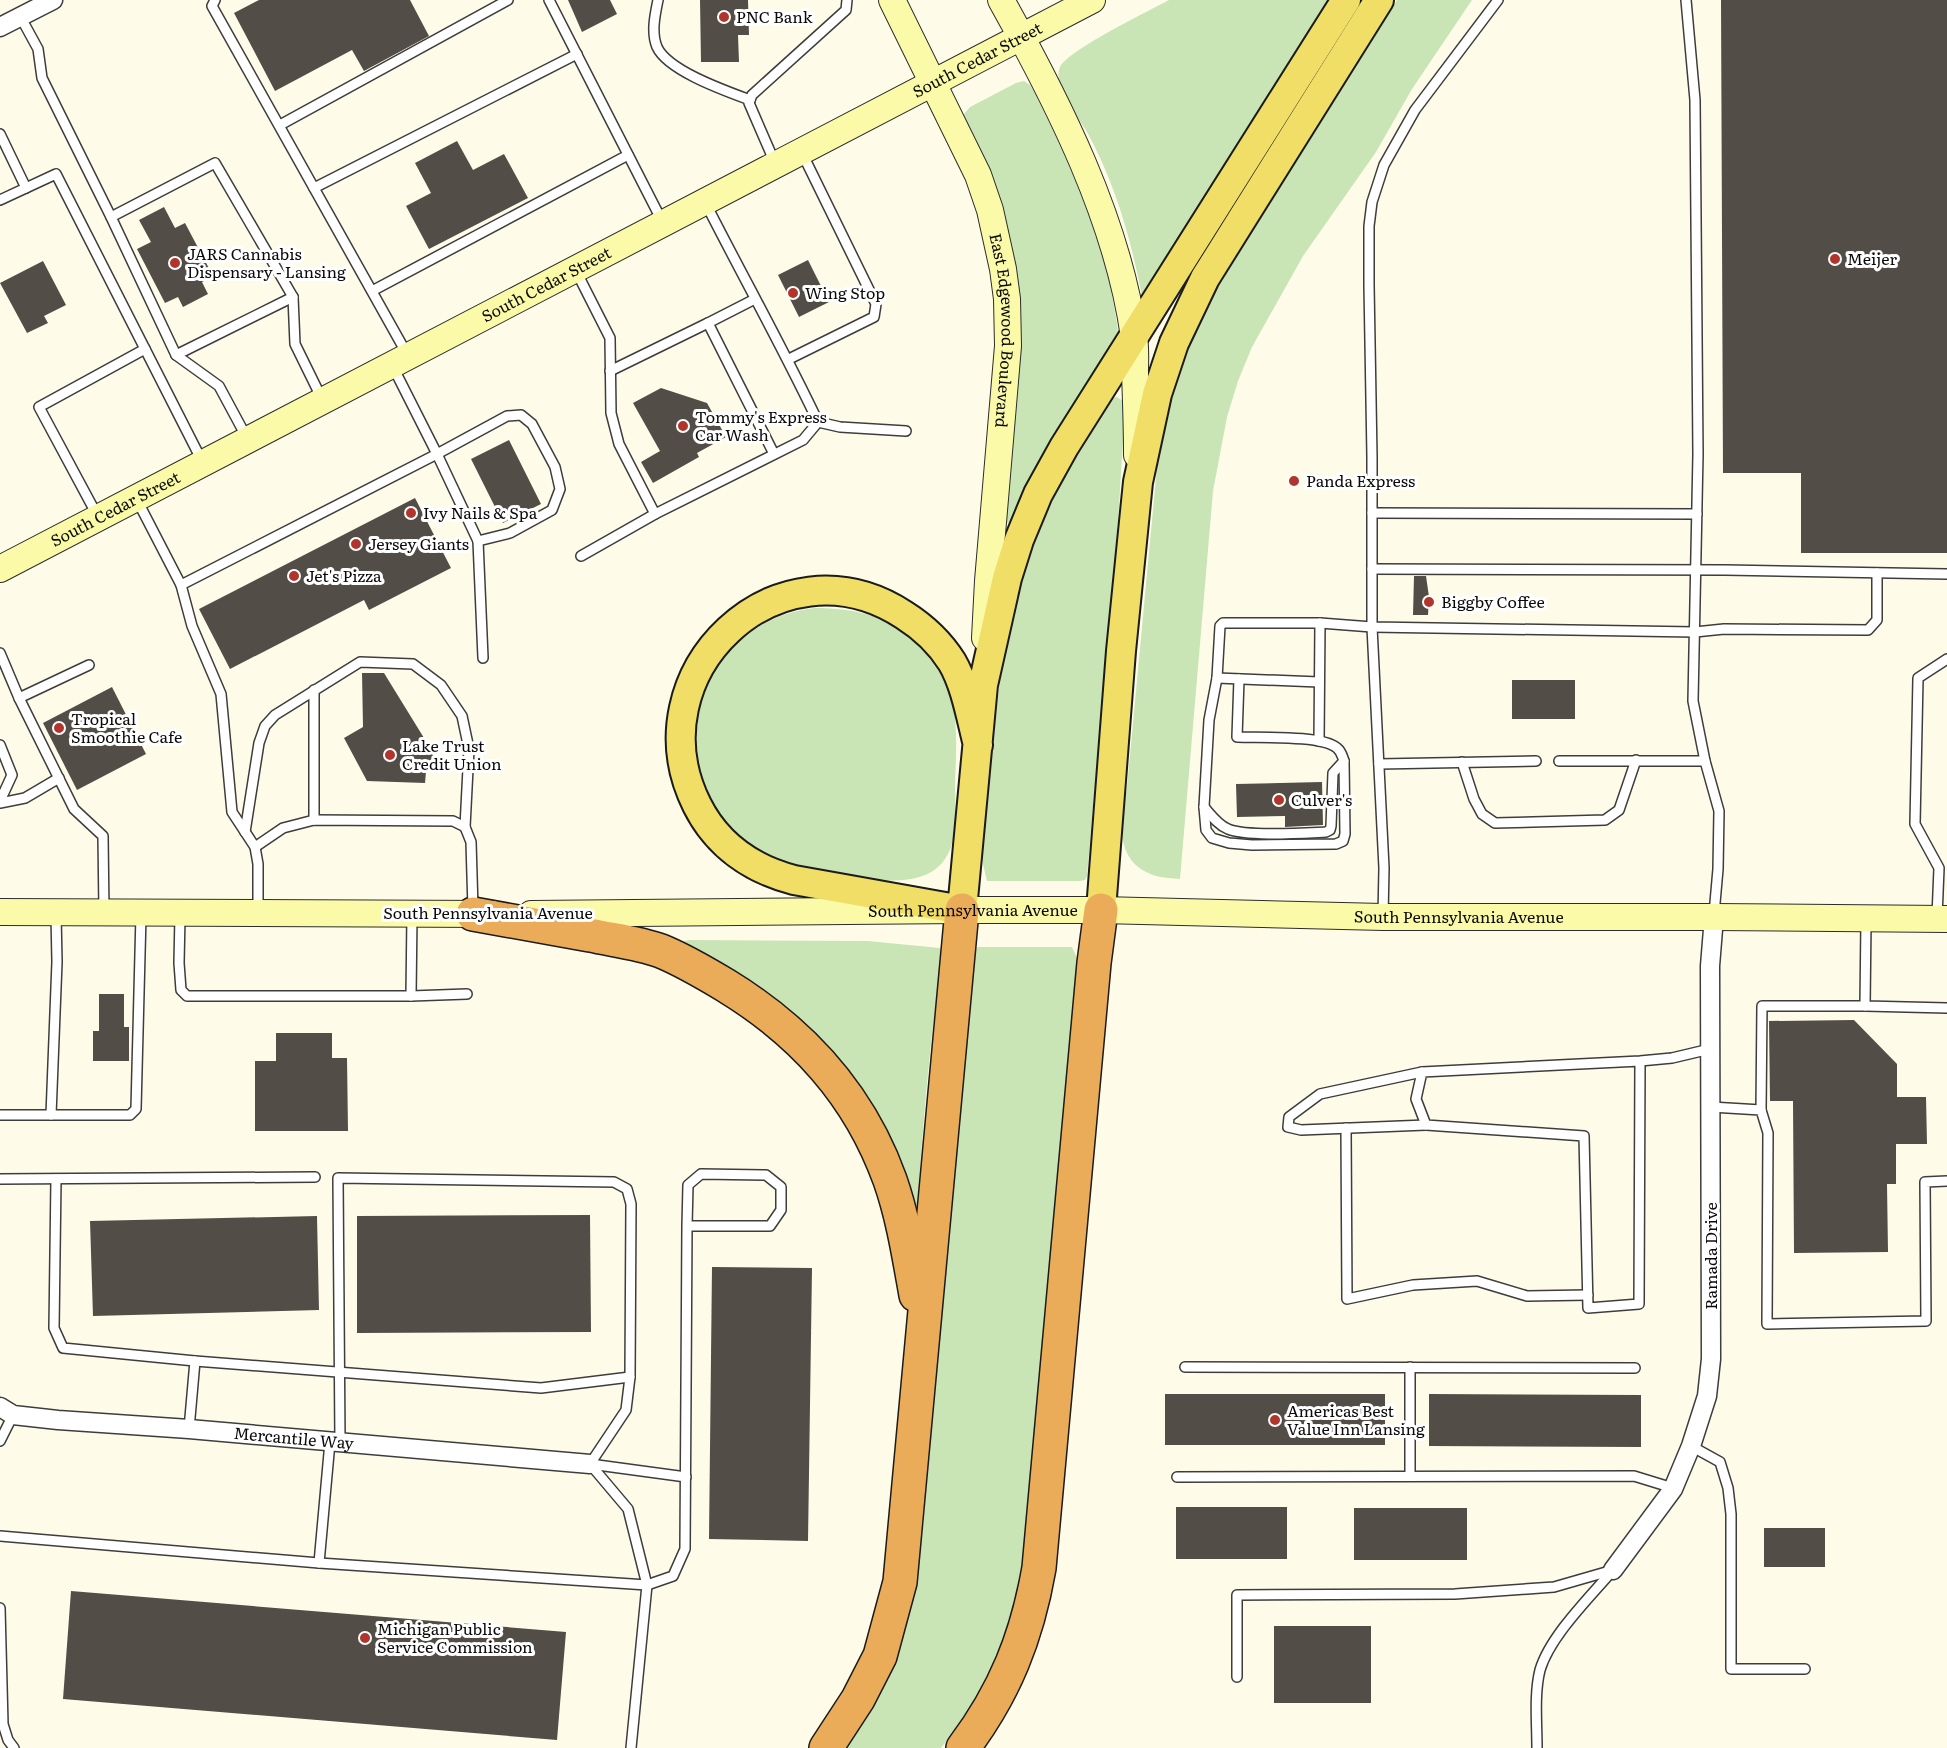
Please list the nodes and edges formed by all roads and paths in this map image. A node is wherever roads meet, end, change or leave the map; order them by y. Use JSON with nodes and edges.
{"nodes":[{"id":1,"x":53,"y":0,"type":"edge"},
{"id":2,"x":214,"y":0,"type":"edge"},
{"id":3,"x":508,"y":0,"type":"edge"},
{"id":4,"x":549,"y":0,"type":"edge"},
{"id":5,"x":657,"y":0,"type":"edge"},
{"id":6,"x":847,"y":0,"type":"edge"},
{"id":7,"x":892,"y":0,"type":"edge"},
{"id":8,"x":1000,"y":0,"type":"edge"},
{"id":9,"x":1092,"y":0,"type":"edge"},
{"id":10,"x":1346,"y":0,"type":"edge"},
{"id":11,"x":1379,"y":0,"type":"edge"},
{"id":12,"x":1498,"y":0,"type":"edge"},
{"id":13,"x":1686,"y":0,"type":"edge"},
{"id":14,"x":20,"y":16,"type":"junction"},
{"id":15,"x":0,"y":27,"type":"edge"},
{"id":16,"x":1022,"y":38,"type":"junction"},
{"id":17,"x":577,"y":54,"type":"junction"},
{"id":18,"x":934,"y":83,"type":"junction"},
{"id":19,"x":750,"y":100,"type":"junction"},
{"id":20,"x":280,"y":125,"type":"junction"},
{"id":21,"x":0,"y":134,"type":"edge"},
{"id":22,"x":802,"y":151,"type":"junction"},
{"id":23,"x":628,"y":155,"type":"junction"},
{"id":24,"x":776,"y":165,"type":"junction"},
{"id":25,"x":26,"y":188,"type":"junction"},
{"id":26,"x":314,"y":188,"type":"junction"},
{"id":27,"x":0,"y":200,"type":"edge"},
{"id":28,"x":705,"y":202,"type":"junction"},
{"id":29,"x":111,"y":217,"type":"junction"},
{"id":30,"x":663,"y":224,"type":"junction"},
{"id":31,"x":575,"y":269,"type":"junction"},
{"id":32,"x":372,"y":291,"type":"junction"},
{"id":33,"x":293,"y":297,"type":"junction"},
{"id":34,"x":755,"y":299,"type":"junction"},
{"id":35,"x":708,"y":323,"type":"junction"},
{"id":36,"x":1134,"y":338,"type":"junction"},
{"id":37,"x":145,"y":349,"type":"junction"},
{"id":38,"x":176,"y":355,"type":"junction"},
{"id":39,"x":789,"y":359,"type":"junction"},
{"id":40,"x":400,"y":361,"type":"junction"},
{"id":41,"x":610,"y":371,"type":"junction"},
{"id":42,"x":323,"y":401,"type":"junction"},
{"id":43,"x":818,"y":422,"type":"junction"},
{"id":44,"x":906,"y":431,"type":"dead end"},
{"id":45,"x":248,"y":440,"type":"junction"},
{"id":46,"x":437,"y":454,"type":"junction"},
{"id":47,"x":774,"y":454,"type":"junction"},
{"id":48,"x":203,"y":463,"type":"junction"},
{"id":49,"x":1138,"y":482,"type":"junction"},
{"id":50,"x":136,"y":498,"type":"junction"},
{"id":51,"x":1372,"y":513,"type":"junction"},
{"id":52,"x":655,"y":514,"type":"junction"},
{"id":53,"x":1697,"y":514,"type":"junction"},
{"id":54,"x":98,"y":518,"type":"junction"},
{"id":55,"x":478,"y":541,"type":"junction"},
{"id":56,"x":581,"y":556,"type":"dead end"},
{"id":57,"x":0,"y":568,"type":"edge"},
{"id":58,"x":1372,"y":569,"type":"junction"},
{"id":59,"x":1697,"y":571,"type":"junction"},
{"id":60,"x":1877,"y":573,"type":"junction"},
{"id":61,"x":1947,"y":574,"type":"edge"},
{"id":62,"x":181,"y":585,"type":"junction"},
{"id":63,"x":1320,"y":623,"type":"junction"},
{"id":64,"x":1372,"y":627,"type":"junction"},
{"id":65,"x":1695,"y":632,"type":"junction"},
{"id":66,"x":0,"y":653,"type":"edge"},
{"id":67,"x":483,"y":658,"type":"dead end"},
{"id":68,"x":1947,"y":659,"type":"edge"},
{"id":69,"x":89,"y":665,"type":"dead end"},
{"id":70,"x":1217,"y":678,"type":"junction"},
{"id":71,"x":1239,"y":679,"type":"junction"},
{"id":72,"x":1319,"y":682,"type":"junction"},
{"id":73,"x":983,"y":685,"type":"junction"},
{"id":74,"x":314,"y":690,"type":"junction"},
{"id":75,"x":19,"y":698,"type":"junction"},
{"id":76,"x":1320,"y":741,"type":"junction"},
{"id":77,"x":0,"y":745,"type":"edge"},
{"id":78,"x":978,"y":745,"type":"junction"},
{"id":79,"x":1636,"y":760,"type":"junction"},
{"id":80,"x":1344,"y":761,"type":"junction"},
{"id":81,"x":1536,"y":761,"type":"dead end"},
{"id":82,"x":1559,"y":761,"type":"dead end"},
{"id":83,"x":1705,"y":761,"type":"junction"},
{"id":84,"x":1462,"y":762,"type":"junction"},
{"id":85,"x":1378,"y":764,"type":"junction"},
{"id":86,"x":58,"y":778,"type":"junction"},
{"id":87,"x":0,"y":802,"type":"edge"},
{"id":88,"x":1204,"y":807,"type":"junction"},
{"id":89,"x":314,"y":820,"type":"junction"},
{"id":90,"x":465,"y":827,"type":"junction"},
{"id":91,"x":245,"y":832,"type":"junction"},
{"id":92,"x":255,"y":847,"type":"junction"},
{"id":93,"x":962,"y":910,"type":"junction"},
{"id":94,"x":1101,"y":910,"type":"junction"},
{"id":95,"x":0,"y":912,"type":"edge"},
{"id":96,"x":56,"y":912,"type":"junction"},
{"id":97,"x":104,"y":913,"type":"junction"},
{"id":98,"x":141,"y":913,"type":"junction"},
{"id":99,"x":180,"y":913,"type":"junction"},
{"id":100,"x":258,"y":913,"type":"junction"},
{"id":101,"x":412,"y":914,"type":"junction"},
{"id":102,"x":473,"y":914,"type":"junction"},
{"id":103,"x":1383,"y":917,"type":"junction"},
{"id":104,"x":1714,"y":917,"type":"junction"},
{"id":105,"x":1866,"y":918,"type":"junction"},
{"id":106,"x":1942,"y":919,"type":"edge"},
{"id":107,"x":467,"y":994,"type":"dead end"},
{"id":108,"x":411,"y":996,"type":"junction"},
{"id":109,"x":1865,"y":1006,"type":"junction"},
{"id":110,"x":1947,"y":1008,"type":"edge"},
{"id":111,"x":1710,"y":1049,"type":"junction"},
{"id":112,"x":1640,"y":1061,"type":"junction"},
{"id":113,"x":1422,"y":1072,"type":"junction"},
{"id":114,"x":1711,"y":1107,"type":"junction"},
{"id":115,"x":1761,"y":1110,"type":"junction"},
{"id":116,"x":0,"y":1115,"type":"edge"},
{"id":117,"x":51,"y":1115,"type":"junction"},
{"id":118,"x":1426,"y":1125,"type":"junction"},
{"id":119,"x":1346,"y":1128,"type":"junction"},
{"id":120,"x":315,"y":1177,"type":"dead end"},
{"id":121,"x":0,"y":1179,"type":"edge"},
{"id":122,"x":56,"y":1179,"type":"junction"},
{"id":123,"x":1947,"y":1181,"type":"edge"},
{"id":124,"x":687,"y":1226,"type":"junction"},
{"id":125,"x":1588,"y":1295,"type":"junction"},
{"id":126,"x":924,"y":1338,"type":"junction"},
{"id":127,"x":195,"y":1362,"type":"junction"},
{"id":128,"x":1185,"y":1367,"type":"dead end"},
{"id":129,"x":1410,"y":1367,"type":"junction"},
{"id":130,"x":1635,"y":1368,"type":"dead end"},
{"id":131,"x":339,"y":1373,"type":"junction"},
{"id":132,"x":630,"y":1377,"type":"junction"},
{"id":133,"x":7,"y":1411,"type":"edge"},
{"id":134,"x":189,"y":1429,"type":"junction"},
{"id":135,"x":0,"y":1441,"type":"edge"},
{"id":136,"x":335,"y":1442,"type":"junction"},
{"id":137,"x":1691,"y":1446,"type":"junction"},
{"id":138,"x":590,"y":1464,"type":"junction"},
{"id":139,"x":1410,"y":1476,"type":"junction"},
{"id":140,"x":686,"y":1477,"type":"junction"},
{"id":141,"x":1178,"y":1477,"type":"dead end"},
{"id":142,"x":1673,"y":1488,"type":"junction"},
{"id":143,"x":0,"y":1536,"type":"edge"},
{"id":144,"x":319,"y":1563,"type":"junction"},
{"id":145,"x":1613,"y":1570,"type":"junction"},
{"id":146,"x":647,"y":1586,"type":"junction"},
{"id":147,"x":0,"y":1608,"type":"edge"},
{"id":148,"x":1806,"y":1669,"type":"dead end"},
{"id":149,"x":1237,"y":1677,"type":"dead end"},
{"id":150,"x":14,"y":1748,"type":"edge"},
{"id":151,"x":631,"y":1748,"type":"edge"},
{"id":152,"x":826,"y":1748,"type":"edge"},
{"id":153,"x":963,"y":1748,"type":"edge"},
{"id":154,"x":1537,"y":1748,"type":"edge"}],
"edges":[{"from":1,"to":14,"type":"street"},
{"from":2,"to":20,"type":"lane"},
{"from":3,"to":20,"type":"lane"},
{"from":4,"to":17,"type":"lane"},
{"from":5,"to":19,"type":"lane"},
{"from":6,"to":19,"type":"lane"},
{"from":7,"to":18,"type":"main road","name":"East Edgewood Boulevard"},
{"from":8,"to":16,"type":"main road"},
{"from":9,"to":16,"type":"main road","name":"South Cedar Street"},
{"from":10,"to":36,"type":"main road"},
{"from":11,"to":49,"type":"main road"},
{"from":12,"to":51,"type":"lane"},
{"from":13,"to":53,"type":"lane"},
{"from":14,"to":15,"type":"street"},
{"from":14,"to":29,"type":"lane"},
{"from":16,"to":18,"type":"main road","name":"South Cedar Street"},
{"from":16,"to":36,"type":"main road"},
{"from":17,"to":23,"type":"lane"},
{"from":17,"to":26,"type":"lane"},
{"from":18,"to":22,"type":"main road","name":"South Cedar Street"},
{"from":18,"to":73,"type":"main road","name":"East Edgewood Boulevard"},
{"from":19,"to":24,"type":"lane"},
{"from":20,"to":26,"type":"lane"},
{"from":21,"to":25,"type":"lane"},
{"from":22,"to":24,"type":"main road","name":"South Cedar Street"},
{"from":22,"to":39,"type":"lane"},
{"from":23,"to":30,"type":"lane"},
{"from":23,"to":32,"type":"lane"},
{"from":24,"to":28,"type":"main road","name":"South Cedar Street"},
{"from":25,"to":27,"type":"lane"},
{"from":25,"to":37,"type":"lane"},
{"from":26,"to":32,"type":"lane"},
{"from":28,"to":30,"type":"main road","name":"South Cedar Street"},
{"from":28,"to":34,"type":"lane"},
{"from":29,"to":33,"type":"lane"},
{"from":29,"to":38,"type":"lane"},
{"from":30,"to":31,"type":"main road","name":"South Cedar Street"},
{"from":31,"to":40,"type":"main road","name":"South Cedar Street"},
{"from":31,"to":41,"type":"lane"},
{"from":32,"to":40,"type":"lane"},
{"from":33,"to":38,"type":"lane"},
{"from":33,"to":42,"type":"lane"},
{"from":34,"to":35,"type":"lane"},
{"from":34,"to":39,"type":"lane"},
{"from":35,"to":41,"type":"lane"},
{"from":35,"to":47,"type":"lane"},
{"from":36,"to":49,"type":"main road"},
{"from":36,"to":73,"type":"main road"},
{"from":37,"to":48,"type":"lane"},
{"from":37,"to":54,"type":"lane"},
{"from":38,"to":45,"type":"lane"},
{"from":39,"to":43,"type":"lane"},
{"from":40,"to":42,"type":"main road","name":"South Cedar Street"},
{"from":40,"to":46,"type":"lane"},
{"from":41,"to":52,"type":"lane"},
{"from":42,"to":45,"type":"main road","name":"South Cedar Street"},
{"from":43,"to":44,"type":"lane"},
{"from":43,"to":47,"type":"lane"},
{"from":45,"to":48,"type":"main road","name":"South Cedar Street"},
{"from":46,"to":55,"type":"lane"},
{"from":46,"to":55,"type":"lane"},
{"from":46,"to":62,"type":"lane"},
{"from":47,"to":52,"type":"lane"},
{"from":48,"to":50,"type":"main road","name":"South Cedar Street"},
{"from":49,"to":94,"type":"main road"},
{"from":50,"to":54,"type":"main road","name":"South Cedar Street"},
{"from":50,"to":62,"type":"lane"},
{"from":51,"to":53,"type":"lane"},
{"from":51,"to":58,"type":"lane"},
{"from":52,"to":56,"type":"lane"},
{"from":53,"to":59,"type":"lane"},
{"from":54,"to":57,"type":"main road","name":"South Cedar Street"},
{"from":55,"to":67,"type":"lane"},
{"from":58,"to":59,"type":"lane"},
{"from":58,"to":64,"type":"lane"},
{"from":59,"to":60,"type":"lane"},
{"from":59,"to":65,"type":"lane"},
{"from":60,"to":61,"type":"lane"},
{"from":60,"to":65,"type":"lane"},
{"from":62,"to":91,"type":"lane"},
{"from":63,"to":64,"type":"lane"},
{"from":63,"to":70,"type":"lane"},
{"from":63,"to":72,"type":"lane"},
{"from":64,"to":65,"type":"lane"},
{"from":64,"to":85,"type":"lane"},
{"from":65,"to":83,"type":"lane"},
{"from":66,"to":75,"type":"lane"},
{"from":68,"to":106,"type":"lane"},
{"from":69,"to":75,"type":"lane"},
{"from":70,"to":71,"type":"lane"},
{"from":70,"to":88,"type":"lane"},
{"from":71,"to":72,"type":"lane"},
{"from":71,"to":76,"type":"lane"},
{"from":72,"to":76,"type":"lane"},
{"from":73,"to":78,"type":"main road"},
{"from":74,"to":89,"type":"lane"},
{"from":74,"to":90,"type":"lane"},
{"from":74,"to":91,"type":"lane"},
{"from":75,"to":86,"type":"lane"},
{"from":76,"to":80,"type":"lane"},
{"from":77,"to":87,"type":"lane"},
{"from":78,"to":93,"type":"main road"},
{"from":78,"to":93,"type":"main road"},
{"from":79,"to":82,"type":"lane"},
{"from":79,"to":83,"type":"lane"},
{"from":79,"to":84,"type":"lane"},
{"from":80,"to":88,"type":"lane"},
{"from":80,"to":88,"type":"lane"},
{"from":81,"to":84,"type":"lane"},
{"from":83,"to":104,"type":"lane"},
{"from":84,"to":85,"type":"lane"},
{"from":85,"to":103,"type":"lane"},
{"from":86,"to":87,"type":"lane"},
{"from":86,"to":97,"type":"lane"},
{"from":89,"to":90,"type":"lane"},
{"from":89,"to":92,"type":"lane"},
{"from":90,"to":102,"type":"lane"},
{"from":91,"to":92,"type":"lane"},
{"from":92,"to":100,"type":"lane"},
{"from":93,"to":94,"type":"main road","name":"South Pennsylvania Avenue"},
{"from":93,"to":102,"type":"main road","name":"South Pennsylvania Avenue"},
{"from":93,"to":126,"type":"highway"},
{"from":94,"to":103,"type":"main road","name":"South Pennsylvania Avenue"},
{"from":94,"to":153,"type":"highway"},
{"from":95,"to":96,"type":"main road","name":"South Pennsylvania Avenue"},
{"from":96,"to":97,"type":"main road","name":"South Pennsylvania Avenue"},
{"from":96,"to":117,"type":"lane"},
{"from":97,"to":98,"type":"main road","name":"South Pennsylvania Avenue"},
{"from":98,"to":99,"type":"main road","name":"South Pennsylvania Avenue"},
{"from":98,"to":117,"type":"lane"},
{"from":99,"to":100,"type":"main road","name":"South Pennsylvania Avenue"},
{"from":99,"to":108,"type":"lane"},
{"from":100,"to":101,"type":"main road","name":"South Pennsylvania Avenue"},
{"from":101,"to":102,"type":"main road","name":"South Pennsylvania Avenue"},
{"from":101,"to":108,"type":"lane"},
{"from":102,"to":126,"type":"highway"},
{"from":103,"to":104,"type":"main road","name":"South Pennsylvania Avenue"},
{"from":104,"to":105,"type":"main road","name":"South Pennsylvania Avenue"},
{"from":104,"to":111,"type":"street","name":"Ramada Drive"},
{"from":105,"to":106,"type":"main road","name":"South Pennsylvania Avenue"},
{"from":105,"to":109,"type":"lane"},
{"from":107,"to":108,"type":"lane"},
{"from":109,"to":110,"type":"lane"},
{"from":109,"to":115,"type":"lane"},
{"from":111,"to":112,"type":"lane"},
{"from":111,"to":114,"type":"street","name":"Ramada Drive"},
{"from":112,"to":113,"type":"lane"},
{"from":112,"to":125,"type":"lane"},
{"from":113,"to":118,"type":"lane"},
{"from":113,"to":119,"type":"lane"},
{"from":114,"to":115,"type":"lane"},
{"from":114,"to":137,"type":"street","name":"Ramada Drive"},
{"from":115,"to":123,"type":"lane"},
{"from":116,"to":117,"type":"lane"},
{"from":118,"to":119,"type":"lane"},
{"from":118,"to":125,"type":"lane"},
{"from":119,"to":125,"type":"lane"},
{"from":120,"to":122,"type":"lane"},
{"from":121,"to":122,"type":"lane"},
{"from":122,"to":127,"type":"lane"},
{"from":124,"to":124,"type":"lane"},
{"from":124,"to":140,"type":"lane"},
{"from":126,"to":152,"type":"highway"},
{"from":127,"to":131,"type":"lane"},
{"from":127,"to":134,"type":"lane"},
{"from":128,"to":129,"type":"lane"},
{"from":129,"to":130,"type":"lane"},
{"from":129,"to":139,"type":"lane"},
{"from":131,"to":132,"type":"lane"},
{"from":131,"to":132,"type":"lane"},
{"from":131,"to":136,"type":"lane"},
{"from":132,"to":138,"type":"lane"},
{"from":133,"to":134,"type":"street","name":"Mercantile Way"},
{"from":133,"to":135,"type":"lane"},
{"from":134,"to":136,"type":"street","name":"Mercantile Way"},
{"from":136,"to":138,"type":"street","name":"Mercantile Way"},
{"from":136,"to":144,"type":"lane"},
{"from":137,"to":142,"type":"street","name":"Ramada Drive"},
{"from":137,"to":148,"type":"lane"},
{"from":138,"to":140,"type":"lane"},
{"from":138,"to":146,"type":"lane"},
{"from":139,"to":141,"type":"lane"},
{"from":139,"to":142,"type":"lane"},
{"from":140,"to":146,"type":"lane"},
{"from":142,"to":145,"type":"street","name":"Ramada Drive"},
{"from":143,"to":144,"type":"lane"},
{"from":144,"to":146,"type":"lane"},
{"from":145,"to":149,"type":"lane"},
{"from":145,"to":154,"type":"lane"},
{"from":146,"to":151,"type":"lane"},
{"from":147,"to":150,"type":"lane"}]}
